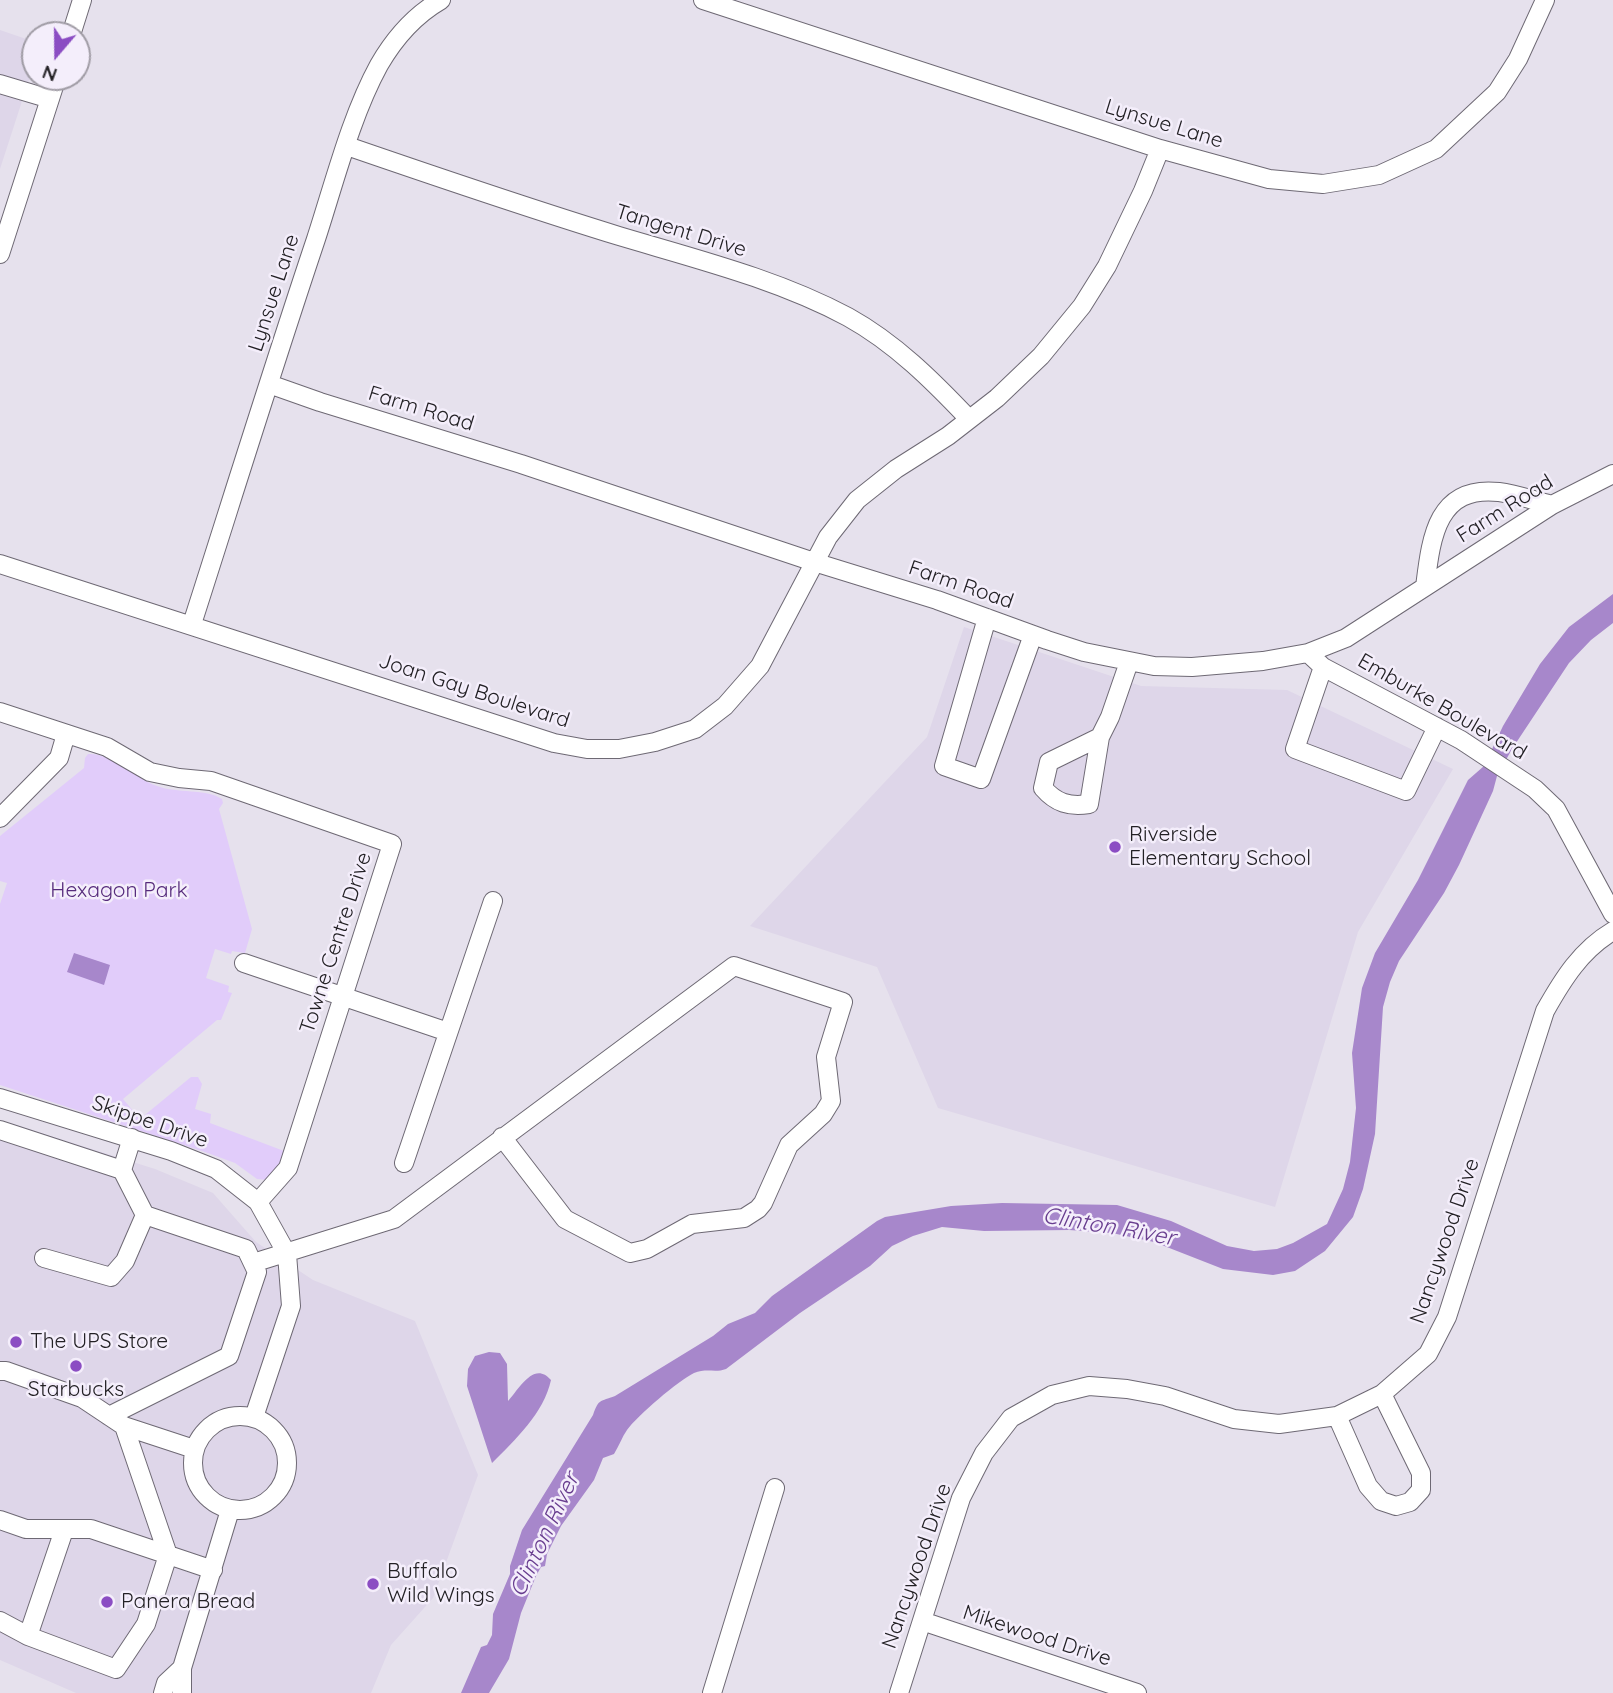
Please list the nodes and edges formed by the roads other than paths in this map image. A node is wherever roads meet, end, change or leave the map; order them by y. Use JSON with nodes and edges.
{"nodes":[{"id":1,"x":82,"y":0,"type":"edge"},
{"id":2,"x":441,"y":0,"type":"edge"},
{"id":3,"x":703,"y":0,"type":"edge"},
{"id":4,"x":1545,"y":0,"type":"edge"},
{"id":5,"x":75,"y":21,"type":"edge"},
{"id":6,"x":0,"y":84,"type":"edge"},
{"id":7,"x":53,"y":91,"type":"edge"},
{"id":8,"x":50,"y":99,"type":"junction"},
{"id":9,"x":347,"y":146,"type":"junction"},
{"id":10,"x":1160,"y":149,"type":"junction"},
{"id":11,"x":7,"y":205,"type":"edge"},
{"id":12,"x":0,"y":254,"type":"edge"},
{"id":13,"x":269,"y":384,"type":"junction"},
{"id":14,"x":970,"y":419,"type":"junction"},
{"id":15,"x":1613,"y":474,"type":"edge"},
{"id":16,"x":1552,"y":505,"type":"junction"},
{"id":17,"x":814,"y":562,"type":"junction"},
{"id":18,"x":0,"y":564,"type":"edge"},
{"id":19,"x":1425,"y":587,"type":"junction"},
{"id":20,"x":987,"y":618,"type":"junction"},
{"id":21,"x":192,"y":624,"type":"junction"},
{"id":22,"x":1033,"y":635,"type":"junction"},
{"id":23,"x":1308,"y":653,"type":"junction"},
{"id":24,"x":1129,"y":662,"type":"junction"},
{"id":25,"x":1323,"y":667,"type":"junction"},
{"id":26,"x":0,"y":712,"type":"edge"},
{"id":27,"x":1437,"y":727,"type":"junction"},
{"id":28,"x":66,"y":734,"type":"junction"},
{"id":29,"x":1100,"y":737,"type":"dead end"},
{"id":30,"x":0,"y":818,"type":"edge"},
{"id":31,"x":493,"y":901,"type":"dead end"},
{"id":32,"x":1613,"y":914,"type":"edge"},
{"id":33,"x":1613,"y":931,"type":"edge"},
{"id":34,"x":244,"y":963,"type":"dead end"},
{"id":35,"x":344,"y":995,"type":"junction"},
{"id":36,"x":448,"y":1032,"type":"junction"},
{"id":37,"x":0,"y":1098,"type":"edge"},
{"id":38,"x":0,"y":1130,"type":"edge"},
{"id":39,"x":502,"y":1137,"type":"junction"},
{"id":40,"x":132,"y":1138,"type":"junction"},
{"id":41,"x":404,"y":1163,"type":"dead end"},
{"id":42,"x":122,"y":1170,"type":"junction"},
{"id":43,"x":258,"y":1202,"type":"junction"},
{"id":44,"x":145,"y":1215,"type":"junction"},
{"id":45,"x":286,"y":1254,"type":"junction"},
{"id":46,"x":44,"y":1258,"type":"dead end"},
{"id":47,"x":253,"y":1263,"type":"junction"},
{"id":48,"x":0,"y":1371,"type":"edge"},
{"id":49,"x":1382,"y":1394,"type":"junction"},
{"id":50,"x":1337,"y":1416,"type":"junction"},
{"id":51,"x":254,"y":1417,"type":"junction"},
{"id":52,"x":116,"y":1421,"type":"junction"},
{"id":53,"x":194,"y":1449,"type":"junction"},
{"id":54,"x":775,"y":1488,"type":"dead end"},
{"id":55,"x":230,"y":1510,"type":"junction"},
{"id":56,"x":0,"y":1520,"type":"edge"},
{"id":57,"x":64,"y":1530,"type":"junction"},
{"id":58,"x":168,"y":1555,"type":"junction"},
{"id":59,"x":213,"y":1570,"type":"junction"},
{"id":60,"x":0,"y":1621,"type":"edge"},
{"id":61,"x":922,"y":1621,"type":"junction"},
{"id":62,"x":28,"y":1636,"type":"junction"},
{"id":63,"x":181,"y":1668,"type":"junction"},
{"id":64,"x":163,"y":1693,"type":"edge"},
{"id":65,"x":183,"y":1693,"type":"edge"},
{"id":66,"x":712,"y":1693,"type":"edge"},
{"id":67,"x":899,"y":1693,"type":"edge"},
{"id":68,"x":1138,"y":1693,"type":"edge"}],
"edges":[{"from":1,"to":5,"type":"street"},
{"from":2,"to":9,"type":"street","name":"Lynsue Lane"},
{"from":3,"to":10,"type":"street","name":"Lynsue Lane"},
{"from":4,"to":10,"type":"street","name":"Lynsue Lane"},
{"from":6,"to":8,"type":"street"},
{"from":7,"to":8,"type":"street"},
{"from":8,"to":11,"type":"street"},
{"from":9,"to":13,"type":"street","name":"Lynsue Lane"},
{"from":9,"to":14,"type":"street","name":"Tangent Drive"},
{"from":10,"to":14,"type":"street","name":"Joan Gay Boulevard"},
{"from":11,"to":12,"type":"street"},
{"from":13,"to":17,"type":"street","name":"Farm Road"},
{"from":13,"to":21,"type":"street","name":"Lynsue Lane"},
{"from":14,"to":17,"type":"street","name":"Joan Gay Boulevard"},
{"from":15,"to":16,"type":"street","name":"Farm Road"},
{"from":16,"to":19,"type":"street","name":"Farm Road"},
{"from":16,"to":19,"type":"street"},
{"from":17,"to":20,"type":"street","name":"Farm Road"},
{"from":17,"to":21,"type":"street","name":"Joan Gay Boulevard"},
{"from":18,"to":21,"type":"street","name":"Joan Gay Boulevard"},
{"from":19,"to":23,"type":"street","name":"Farm Road"},
{"from":20,"to":22,"type":"street","name":"Farm Road"},
{"from":20,"to":22,"type":"street"},
{"from":22,"to":24,"type":"street","name":"Farm Road"},
{"from":23,"to":24,"type":"street","name":"Farm Road"},
{"from":23,"to":25,"type":"street","name":"Emburke Boulevard"},
{"from":24,"to":29,"type":"street"},
{"from":25,"to":27,"type":"street","name":"Emburke Boulevard"},
{"from":25,"to":27,"type":"street"},
{"from":26,"to":28,"type":"street","name":"Towne Centre Drive"},
{"from":27,"to":32,"type":"street","name":"Emburke Boulevard"},
{"from":28,"to":30,"type":"street"},
{"from":28,"to":35,"type":"street","name":"Towne Centre Drive"},
{"from":31,"to":36,"type":"street"},
{"from":33,"to":49,"type":"street","name":"Nancywood Drive"},
{"from":34,"to":35,"type":"street"},
{"from":35,"to":36,"type":"street"},
{"from":35,"to":43,"type":"street","name":"Towne Centre Drive"},
{"from":36,"to":41,"type":"street"},
{"from":37,"to":40,"type":"street","name":"Skippe Drive"},
{"from":38,"to":42,"type":"street"},
{"from":39,"to":39,"type":"street"},
{"from":39,"to":45,"type":"street"},
{"from":40,"to":42,"type":"street"},
{"from":40,"to":43,"type":"street","name":"Skippe Drive"},
{"from":42,"to":44,"type":"street"},
{"from":43,"to":45,"type":"street","name":"Skippe Drive"},
{"from":44,"to":46,"type":"street"},
{"from":44,"to":47,"type":"street"},
{"from":45,"to":47,"type":"street"},
{"from":45,"to":51,"type":"street","name":"Skippe Drive"},
{"from":47,"to":52,"type":"street"},
{"from":48,"to":52,"type":"street"},
{"from":49,"to":50,"type":"street","name":"Nancywood Drive"},
{"from":49,"to":50,"type":"street"},
{"from":50,"to":61,"type":"street","name":"Nancywood Drive"},
{"from":51,"to":53,"type":"street"},
{"from":51,"to":55,"type":"street"},
{"from":52,"to":53,"type":"street"},
{"from":52,"to":58,"type":"street"},
{"from":53,"to":55,"type":"street"},
{"from":54,"to":66,"type":"street"},
{"from":55,"to":59,"type":"street"},
{"from":56,"to":57,"type":"street"},
{"from":57,"to":58,"type":"street"},
{"from":57,"to":62,"type":"street"},
{"from":58,"to":59,"type":"street"},
{"from":58,"to":62,"type":"street"},
{"from":59,"to":63,"type":"street"},
{"from":60,"to":62,"type":"street"},
{"from":61,"to":67,"type":"street","name":"Nancywood Drive"},
{"from":61,"to":68,"type":"street","name":"Mikewood Drive"},
{"from":63,"to":64,"type":"street"},
{"from":63,"to":65,"type":"street"}]}
